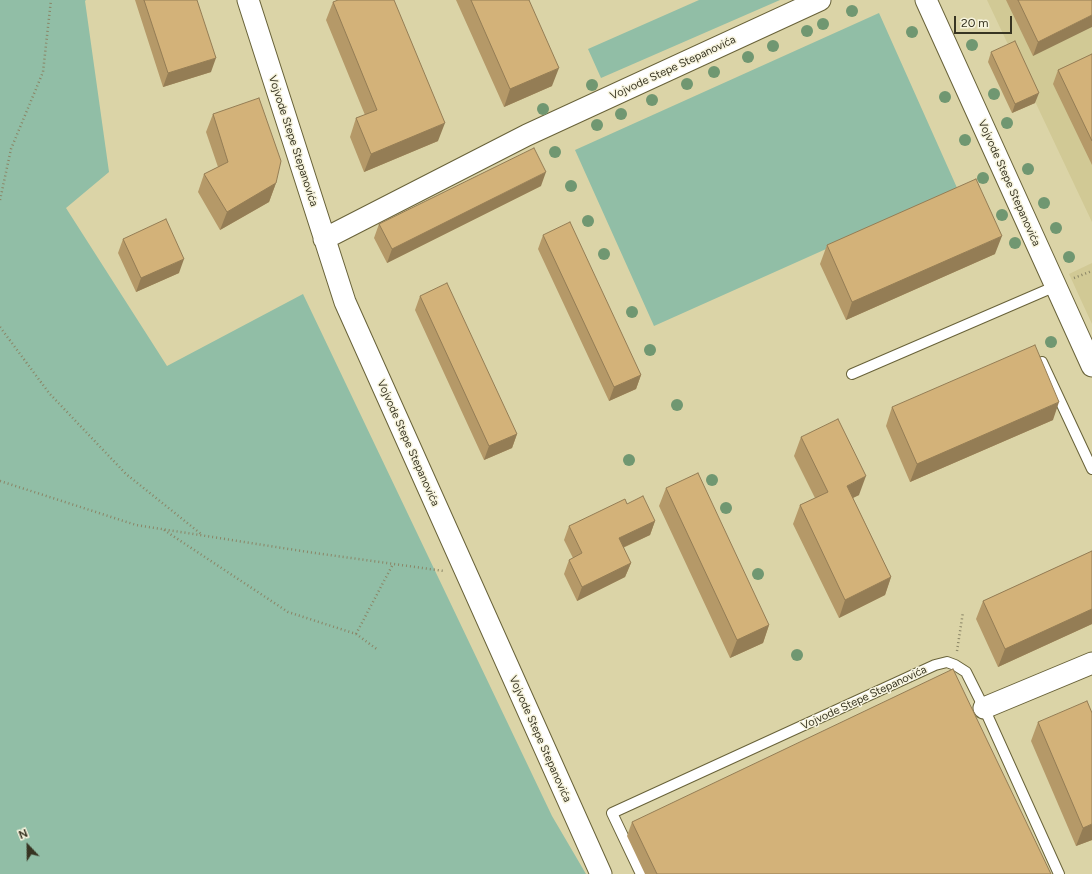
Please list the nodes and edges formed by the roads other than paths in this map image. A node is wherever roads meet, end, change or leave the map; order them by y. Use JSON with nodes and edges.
{"nodes":[{"id":1,"x":248,"y":0,"type":"edge"},
{"id":2,"x":820,"y":0,"type":"edge"},
{"id":3,"x":926,"y":0,"type":"edge"},
{"id":4,"x":324,"y":239,"type":"junction"},
{"id":5,"x":1056,"y":286,"type":"junction"},
{"id":6,"x":1042,"y":362,"type":"edge"},
{"id":7,"x":1092,"y":366,"type":"edge"},
{"id":8,"x":852,"y":374,"type":"dead end"},
{"id":9,"x":1092,"y":469,"type":"edge"},
{"id":10,"x":1092,"y":663,"type":"edge"},
{"id":11,"x":984,"y":708,"type":"junction"},
{"id":12,"x":601,"y":874,"type":"edge"},
{"id":13,"x":641,"y":874,"type":"edge"},
{"id":14,"x":1059,"y":874,"type":"edge"}],
"edges":[{"from":1,"to":4,"type":"street","name":"Vojvode Stepe Stepanovića"},
{"from":2,"to":4,"type":"street","name":"Vojvode Stepe Stepanovića"},
{"from":3,"to":5,"type":"street","name":"Vojvode Stepe Stepanovića"},
{"from":4,"to":12,"type":"street","name":"Vojvode Stepe Stepanovića"},
{"from":5,"to":7,"type":"street","name":"Vojvode Stepe Stepanovića"},
{"from":5,"to":8,"type":"lane"},
{"from":6,"to":9,"type":"lane"},
{"from":10,"to":11,"type":"street"},
{"from":11,"to":13,"type":"lane","name":"Vojvode Stepe Stepanovića"},
{"from":11,"to":14,"type":"lane"}]}
